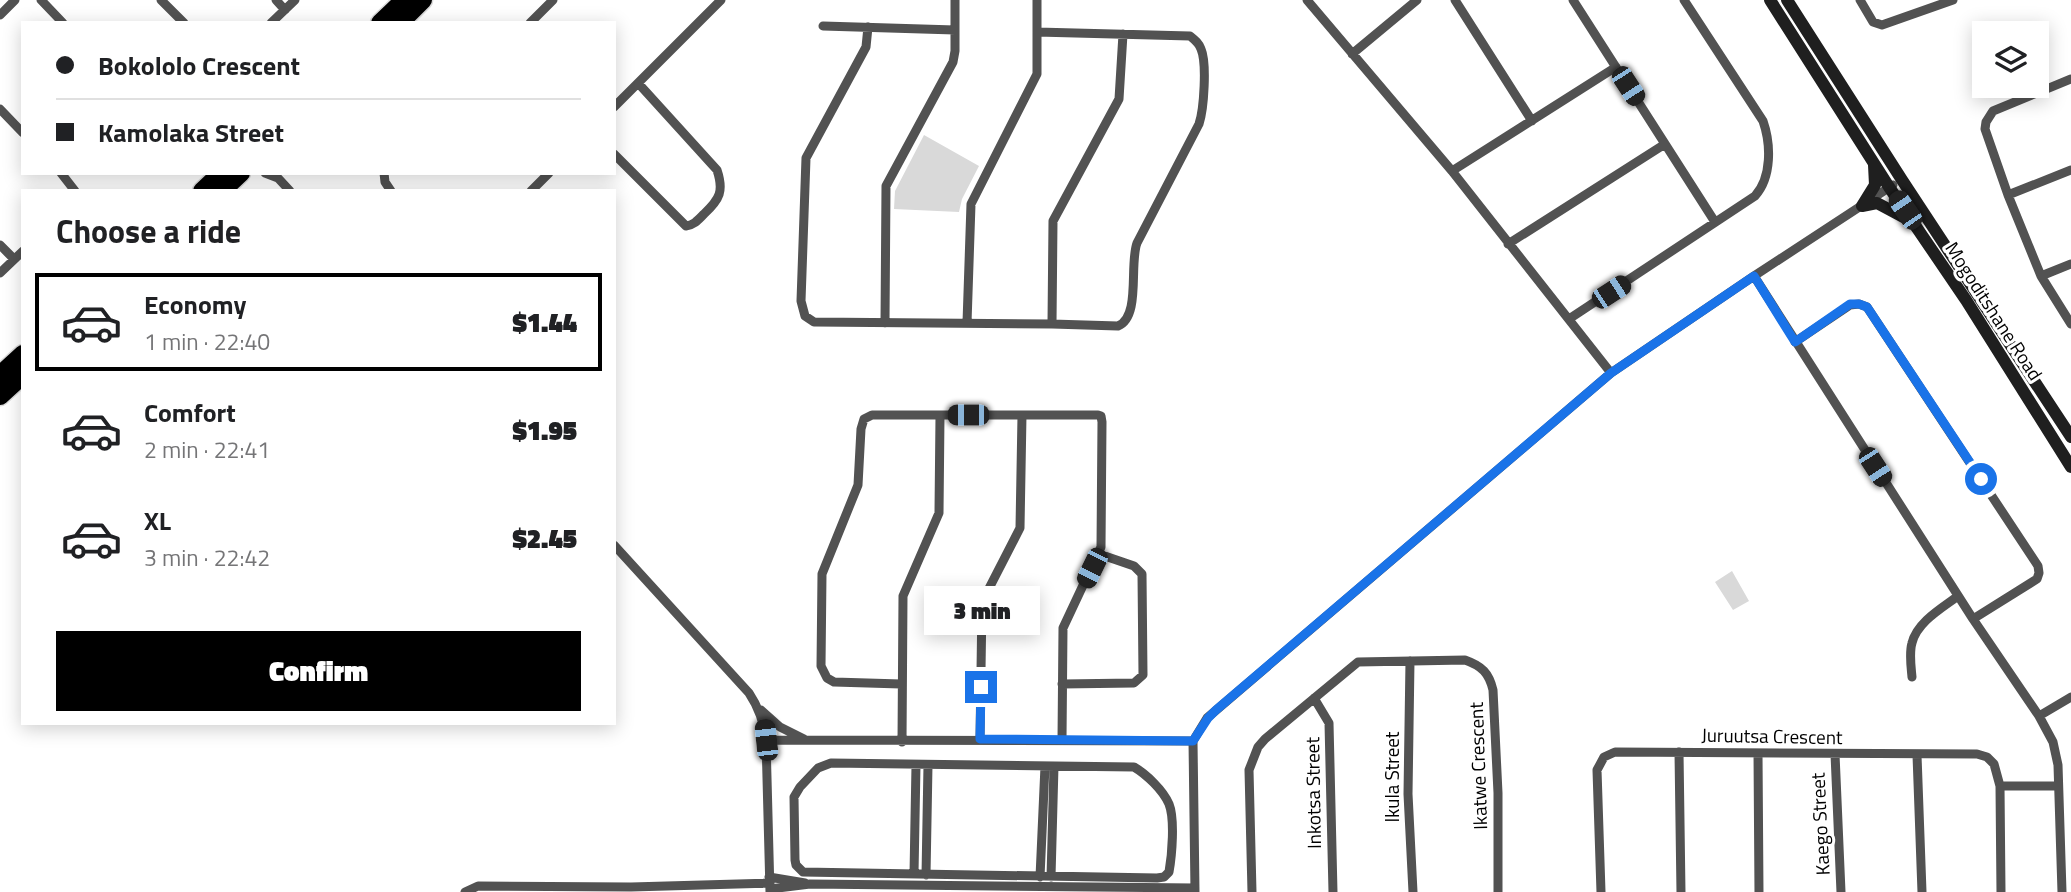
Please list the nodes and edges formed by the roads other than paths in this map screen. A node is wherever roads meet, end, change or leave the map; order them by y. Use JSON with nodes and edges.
{"nodes":[{"id":1,"x":15,"y":0,"type":"edge"},
{"id":2,"x":41,"y":0,"type":"edge"},
{"id":3,"x":161,"y":0,"type":"edge"},
{"id":4,"x":276,"y":0,"type":"edge"},
{"id":5,"x":295,"y":0,"type":"edge"},
{"id":6,"x":404,"y":0,"type":"edge"},
{"id":7,"x":423,"y":0,"type":"edge"},
{"id":8,"x":553,"y":0,"type":"edge"},
{"id":9,"x":721,"y":0,"type":"edge"},
{"id":10,"x":955,"y":0,"type":"edge"},
{"id":11,"x":1038,"y":0,"type":"edge"},
{"id":12,"x":1307,"y":0,"type":"edge"},
{"id":13,"x":1417,"y":0,"type":"edge"},
{"id":14,"x":1455,"y":0,"type":"edge"},
{"id":15,"x":1573,"y":0,"type":"edge"},
{"id":16,"x":1684,"y":0,"type":"edge"},
{"id":17,"x":1770,"y":0,"type":"edge"},
{"id":18,"x":1787,"y":0,"type":"edge"},
{"id":19,"x":1860,"y":0,"type":"edge"},
{"id":20,"x":1953,"y":0,"type":"edge"},
{"id":21,"x":285,"y":10,"type":"junction"},
{"id":22,"x":0,"y":15,"type":"edge"},
{"id":23,"x":61,"y":21,"type":"edge"},
{"id":24,"x":182,"y":21,"type":"edge"},
{"id":25,"x":273,"y":21,"type":"edge"},
{"id":26,"x":382,"y":21,"type":"edge"},
{"id":27,"x":402,"y":21,"type":"edge"},
{"id":28,"x":532,"y":21,"type":"edge"},
{"id":29,"x":824,"y":26,"type":"dead end"},
{"id":30,"x":868,"y":27,"type":"junction"},
{"id":31,"x":955,"y":30,"type":"junction"},
{"id":32,"x":1037,"y":32,"type":"junction"},
{"id":33,"x":1123,"y":34,"type":"junction"},
{"id":34,"x":1352,"y":54,"type":"junction"},
{"id":35,"x":1616,"y":67,"type":"junction"},
{"id":36,"x":2071,"y":79,"type":"edge"},
{"id":37,"x":638,"y":83,"type":"junction"},
{"id":38,"x":616,"y":105,"type":"edge"},
{"id":39,"x":0,"y":108,"type":"edge"},
{"id":40,"x":1532,"y":121,"type":"junction"},
{"id":41,"x":21,"y":131,"type":"edge"},
{"id":42,"x":1665,"y":144,"type":"junction"},
{"id":43,"x":616,"y":156,"type":"edge"},
{"id":44,"x":1873,"y":162,"type":"junction"},
{"id":45,"x":2071,"y":170,"type":"edge"},
{"id":46,"x":1452,"y":171,"type":"junction"},
{"id":47,"x":63,"y":175,"type":"edge"},
{"id":48,"x":246,"y":175,"type":"edge"},
{"id":49,"x":277,"y":175,"type":"edge"},
{"id":50,"x":547,"y":175,"type":"edge"},
{"id":51,"x":229,"y":180,"type":"edge"},
{"id":52,"x":1902,"y":180,"type":"junction"},
{"id":53,"x":1889,"y":187,"type":"junction"},
{"id":54,"x":73,"y":189,"type":"edge"},
{"id":55,"x":207,"y":189,"type":"edge"},
{"id":56,"x":288,"y":189,"type":"edge"},
{"id":57,"x":533,"y":189,"type":"edge"},
{"id":58,"x":2008,"y":195,"type":"junction"},
{"id":59,"x":1862,"y":206,"type":"junction"},
{"id":60,"x":1715,"y":222,"type":"junction"},
{"id":61,"x":1914,"y":223,"type":"junction"},
{"id":62,"x":1508,"y":244,"type":"junction"},
{"id":63,"x":0,"y":245,"type":"edge"},
{"id":64,"x":21,"y":253,"type":"edge"},
{"id":65,"x":14,"y":259,"type":"junction"},
{"id":66,"x":2071,"y":264,"type":"edge"},
{"id":67,"x":0,"y":273,"type":"edge"},
{"id":68,"x":1754,"y":276,"type":"junction"},
{"id":69,"x":2041,"y":276,"type":"junction"},
{"id":70,"x":1569,"y":319,"type":"junction"},
{"id":71,"x":885,"y":323,"type":"junction"},
{"id":72,"x":967,"y":323,"type":"junction"},
{"id":73,"x":1052,"y":324,"type":"junction"},
{"id":74,"x":2071,"y":324,"type":"edge"},
{"id":75,"x":1795,"y":342,"type":"junction"},
{"id":76,"x":21,"y":356,"type":"edge"},
{"id":77,"x":1611,"y":373,"type":"junction"},
{"id":78,"x":0,"y":375,"type":"edge"},
{"id":79,"x":21,"y":377,"type":"edge"},
{"id":80,"x":0,"y":396,"type":"edge"},
{"id":81,"x":1023,"y":415,"type":"junction"},
{"id":82,"x":940,"y":416,"type":"junction"},
{"id":83,"x":2071,"y":437,"type":"edge"},
{"id":84,"x":2071,"y":467,"type":"edge"},
{"id":85,"x":616,"y":547,"type":"edge"},
{"id":86,"x":1099,"y":554,"type":"junction"},
{"id":87,"x":1958,"y":596,"type":"junction"},
{"id":88,"x":1973,"y":619,"type":"junction"},
{"id":89,"x":1410,"y":661,"type":"junction"},
{"id":90,"x":1912,"y":677,"type":"dead end"},
{"id":91,"x":901,"y":684,"type":"junction"},
{"id":92,"x":1062,"y":684,"type":"junction"},
{"id":93,"x":2071,"y":696,"type":"edge"},
{"id":94,"x":1314,"y":698,"type":"junction"},
{"id":95,"x":758,"y":706,"type":"junction"},
{"id":96,"x":2039,"y":716,"type":"junction"},
{"id":97,"x":980,"y":739,"type":"junction"},
{"id":98,"x":766,"y":740,"type":"junction"},
{"id":99,"x":807,"y":740,"type":"junction"},
{"id":100,"x":1062,"y":740,"type":"junction"},
{"id":101,"x":902,"y":741,"type":"junction"},
{"id":102,"x":1193,"y":741,"type":"junction"},
{"id":103,"x":1679,"y":752,"type":"junction"},
{"id":104,"x":1758,"y":753,"type":"junction"},
{"id":105,"x":1835,"y":754,"type":"junction"},
{"id":106,"x":1917,"y":755,"type":"junction"},
{"id":107,"x":916,"y":765,"type":"junction"},
{"id":108,"x":928,"y":765,"type":"junction"},
{"id":109,"x":1049,"y":766,"type":"junction"},
{"id":110,"x":2000,"y":786,"type":"junction"},
{"id":111,"x":2058,"y":786,"type":"junction"},
{"id":112,"x":855,"y":874,"type":"junction"},
{"id":113,"x":914,"y":874,"type":"junction"},
{"id":114,"x":926,"y":874,"type":"junction"},
{"id":115,"x":1040,"y":877,"type":"junction"},
{"id":116,"x":1051,"y":877,"type":"junction"},
{"id":117,"x":770,"y":885,"type":"edge"},
{"id":118,"x":983,"y":885,"type":"edge"},
{"id":119,"x":1113,"y":886,"type":"edge"},
{"id":120,"x":855,"y":888,"type":"edge"},
{"id":121,"x":631,"y":889,"type":"edge"},
{"id":122,"x":711,"y":889,"type":"edge"},
{"id":123,"x":543,"y":890,"type":"edge"},
{"id":124,"x":1195,"y":890,"type":"edge"},
{"id":125,"x":465,"y":892,"type":"edge"},
{"id":126,"x":1252,"y":892,"type":"edge"},
{"id":127,"x":1333,"y":892,"type":"edge"},
{"id":128,"x":1413,"y":892,"type":"edge"},
{"id":129,"x":1498,"y":892,"type":"edge"},
{"id":130,"x":1601,"y":892,"type":"edge"},
{"id":131,"x":1681,"y":892,"type":"edge"},
{"id":132,"x":1759,"y":892,"type":"edge"},
{"id":133,"x":1841,"y":892,"type":"edge"},
{"id":134,"x":1922,"y":892,"type":"edge"},
{"id":135,"x":2001,"y":892,"type":"edge"},
{"id":136,"x":2062,"y":892,"type":"edge"}],
"edges":[{"from":1,"to":22,"type":"street"},
{"from":2,"to":23,"type":"street"},
{"from":3,"to":24,"type":"street"},
{"from":4,"to":21,"type":"street"},
{"from":5,"to":21,"type":"street"},
{"from":6,"to":26,"type":"highway"},
{"from":7,"to":27,"type":"highway"},
{"from":8,"to":28,"type":"street"},
{"from":9,"to":37,"type":"street"},
{"from":10,"to":31,"type":"street"},
{"from":11,"to":32,"type":"street"},
{"from":12,"to":34,"type":"street"},
{"from":13,"to":34,"type":"street"},
{"from":14,"to":40,"type":"street"},
{"from":15,"to":35,"type":"street"},
{"from":16,"to":60,"type":"street"},
{"from":17,"to":44,"type":"main road","name":"Mogoditshane Road"},
{"from":18,"to":52,"type":"main road","name":"Mogoditshane Road"},
{"from":19,"to":20,"type":"street"},
{"from":21,"to":25,"type":"street"},
{"from":29,"to":30,"type":"street"},
{"from":30,"to":31,"type":"street"},
{"from":30,"to":71,"type":"street"},
{"from":31,"to":71,"type":"street"},
{"from":32,"to":33,"type":"street"},
{"from":32,"to":72,"type":"street"},
{"from":33,"to":73,"type":"street"},
{"from":33,"to":73,"type":"street"},
{"from":34,"to":46,"type":"street"},
{"from":35,"to":40,"type":"street"},
{"from":35,"to":42,"type":"street"},
{"from":36,"to":58,"type":"street"},
{"from":37,"to":38,"type":"street"},
{"from":37,"to":43,"type":"street"},
{"from":39,"to":41,"type":"street"},
{"from":40,"to":46,"type":"street"},
{"from":42,"to":60,"type":"street"},
{"from":42,"to":62,"type":"street"},
{"from":44,"to":53,"type":"main road","name":"Mogoditshane Road"},
{"from":44,"to":59,"type":"main road"},
{"from":45,"to":58,"type":"street"},
{"from":46,"to":62,"type":"street"},
{"from":47,"to":54,"type":"street"},
{"from":48,"to":51,"type":"street"},
{"from":49,"to":56,"type":"street"},
{"from":50,"to":57,"type":"street"},
{"from":51,"to":55,"type":"highway"},
{"from":52,"to":53,"type":"street"},
{"from":52,"to":83,"type":"main road","name":"Mogoditshane Road"},
{"from":53,"to":59,"type":"street"},
{"from":53,"to":61,"type":"main road","name":"Mogoditshane Road"},
{"from":58,"to":69,"type":"street"},
{"from":59,"to":61,"type":"main road"},
{"from":59,"to":68,"type":"street"},
{"from":60,"to":70,"type":"street"},
{"from":61,"to":84,"type":"main road","name":"Mogoditshane Road"},
{"from":62,"to":70,"type":"street"},
{"from":63,"to":65,"type":"street"},
{"from":64,"to":65,"type":"street"},
{"from":65,"to":67,"type":"street"},
{"from":66,"to":69,"type":"street"},
{"from":68,"to":75,"type":"street"},
{"from":68,"to":77,"type":"street"},
{"from":69,"to":74,"type":"street"},
{"from":70,"to":77,"type":"street"},
{"from":71,"to":72,"type":"street"},
{"from":72,"to":73,"type":"street"},
{"from":75,"to":87,"type":"street"},
{"from":75,"to":88,"type":"street"},
{"from":76,"to":78,"type":"highway"},
{"from":77,"to":102,"type":"street"},
{"from":79,"to":80,"type":"highway"},
{"from":81,"to":82,"type":"street"},
{"from":81,"to":86,"type":"street"},
{"from":81,"to":97,"type":"street"},
{"from":82,"to":91,"type":"street"},
{"from":82,"to":91,"type":"street"},
{"from":85,"to":95,"type":"street"},
{"from":86,"to":92,"type":"street"},
{"from":86,"to":92,"type":"street"},
{"from":87,"to":88,"type":"street"},
{"from":87,"to":90,"type":"street"},
{"from":88,"to":96,"type":"street"},
{"from":89,"to":94,"type":"street","name":"Ikatwe Crescent"},
{"from":89,"to":128,"type":"street","name":"Ikula Street"},
{"from":89,"to":129,"type":"street","name":"Ikatwe Crescent"},
{"from":91,"to":101,"type":"street"},
{"from":92,"to":100,"type":"street"},
{"from":93,"to":96,"type":"street"},
{"from":94,"to":126,"type":"street","name":"Ikatwe Crescent"},
{"from":94,"to":127,"type":"street","name":"Inkotsa Street"},
{"from":95,"to":98,"type":"street"},
{"from":95,"to":99,"type":"street"},
{"from":96,"to":111,"type":"street"},
{"from":97,"to":100,"type":"street"},
{"from":97,"to":101,"type":"street"},
{"from":98,"to":99,"type":"street"},
{"from":98,"to":117,"type":"street"},
{"from":99,"to":101,"type":"street"},
{"from":100,"to":102,"type":"street"},
{"from":102,"to":124,"type":"street"},
{"from":103,"to":104,"type":"street","name":"Juruutsa Crescent"},
{"from":103,"to":130,"type":"street","name":"Juruutsa Crescent"},
{"from":103,"to":131,"type":"street"},
{"from":104,"to":105,"type":"street","name":"Juruutsa Crescent"},
{"from":104,"to":132,"type":"street"},
{"from":105,"to":106,"type":"street","name":"Juruutsa Crescent"},
{"from":105,"to":133,"type":"street","name":"Kaego Street"},
{"from":106,"to":110,"type":"street","name":"Juruutsa Crescent"},
{"from":106,"to":134,"type":"street"},
{"from":107,"to":108,"type":"street"},
{"from":107,"to":112,"type":"street"},
{"from":107,"to":113,"type":"street"},
{"from":108,"to":109,"type":"street"},
{"from":108,"to":114,"type":"street"},
{"from":109,"to":115,"type":"street"},
{"from":109,"to":116,"type":"street"},
{"from":109,"to":119,"type":"street"},
{"from":110,"to":111,"type":"street"},
{"from":110,"to":135,"type":"street"},
{"from":111,"to":136,"type":"street"},
{"from":112,"to":113,"type":"street"},
{"from":112,"to":120,"type":"street"},
{"from":113,"to":114,"type":"street"},
{"from":114,"to":118,"type":"street"},
{"from":115,"to":116,"type":"street"},
{"from":115,"to":118,"type":"street"},
{"from":116,"to":119,"type":"street"},
{"from":117,"to":120,"type":"street"},
{"from":117,"to":122,"type":"street"},
{"from":118,"to":119,"type":"street"},
{"from":118,"to":120,"type":"street"},
{"from":119,"to":124,"type":"street"},
{"from":121,"to":122,"type":"street"},
{"from":121,"to":123,"type":"street"},
{"from":123,"to":125,"type":"street"}]}
